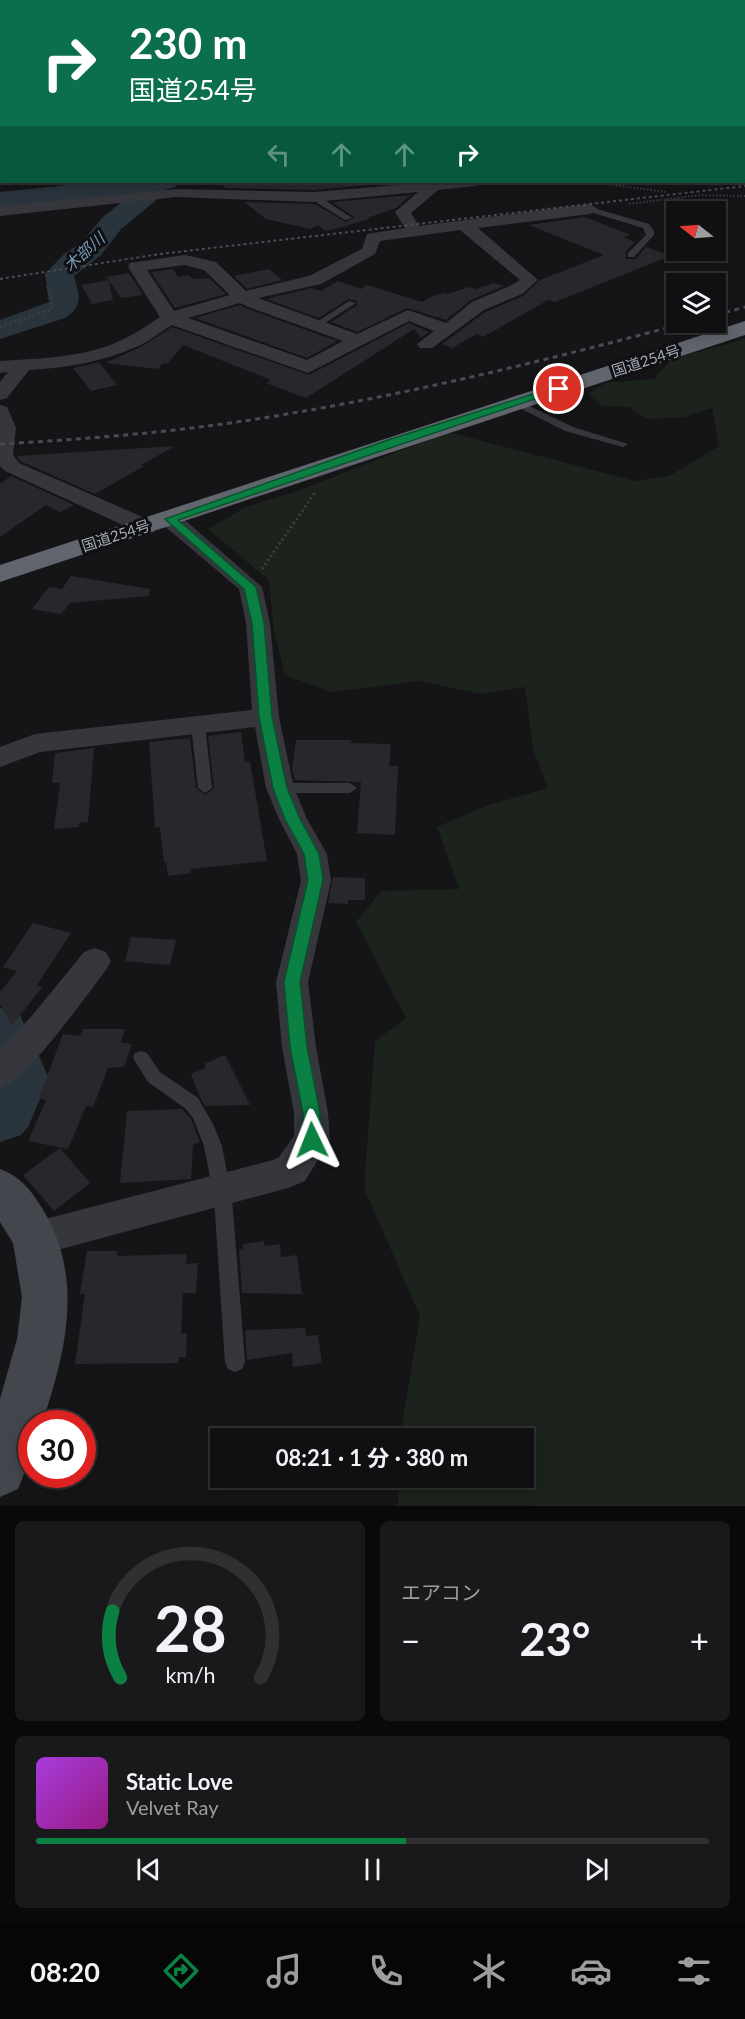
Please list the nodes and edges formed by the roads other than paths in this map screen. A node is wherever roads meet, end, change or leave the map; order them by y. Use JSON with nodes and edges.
{"nodes":[{"id":1,"x":462,"y":183,"type":"edge"},
{"id":2,"x":406,"y":185,"type":"edge"},
{"id":3,"x":435,"y":185,"type":"junction"},
{"id":4,"x":172,"y":189,"type":"edge"},
{"id":5,"x":314,"y":197,"type":"junction"},
{"id":6,"x":590,"y":208,"type":"joint"},
{"id":7,"x":0,"y":211,"type":"edge"},
{"id":8,"x":348,"y":218,"type":"dead end"},
{"id":9,"x":462,"y":225,"type":"junction"},
{"id":10,"x":415,"y":231,"type":"junction"},
{"id":11,"x":631,"y":255,"type":"dead end"},
{"id":12,"x":242,"y":297,"type":"junction"},
{"id":13,"x":352,"y":303,"type":"dead end"},
{"id":14,"x":170,"y":318,"type":"junction"},
{"id":15,"x":316,"y":325,"type":"junction"},
{"id":16,"x":745,"y":328,"type":"edge"},
{"id":17,"x":448,"y":330,"type":"junction"},
{"id":18,"x":358,"y":340,"type":"junction"},
{"id":19,"x":426,"y":344,"type":"dead end"},
{"id":20,"x":24,"y":365,"type":"junction"},
{"id":21,"x":0,"y":367,"type":"edge"},
{"id":22,"x":0,"y":394,"type":"edge"},
{"id":23,"x":517,"y":403,"type":"junction"},
{"id":24,"x":0,"y":411,"type":"edge"},
{"id":25,"x":623,"y":444,"type":"dead end"},
{"id":26,"x":158,"y":523,"type":"junction"},
{"id":27,"x":0,"y":574,"type":"edge"},
{"id":28,"x":266,"y":717,"type":"junction"},
{"id":29,"x":198,"y":725,"type":"junction"},
{"id":30,"x":0,"y":758,"type":"edge"},
{"id":31,"x":205,"y":788,"type":"dead end"},
{"id":32,"x":280,"y":788,"type":"junction"},
{"id":33,"x":350,"y":788,"type":"dead end"},
{"id":34,"x":96,"y":961,"type":"dead end"},
{"id":35,"x":141,"y":1058,"type":"dead end"},
{"id":36,"x":0,"y":1073,"type":"edge"},
{"id":37,"x":0,"y":1189,"type":"edge"},
{"id":38,"x":223,"y":1190,"type":"junction"},
{"id":39,"x":35,"y":1238,"type":"junction"},
{"id":40,"x":235,"y":1362,"type":"dead end"},
{"id":41,"x":0,"y":1471,"type":"edge"}],
"edges":[{"from":1,"to":3,"type":"street"},
{"from":2,"to":3,"type":"street"},
{"from":2,"to":5,"type":"street"},
{"from":3,"to":10,"type":"street"},
{"from":4,"to":5,"type":"street"},
{"from":4,"to":7,"type":"street"},
{"from":5,"to":8,"type":"lane"},
{"from":6,"to":9,"type":"street"},
{"from":6,"to":11,"type":"lane"},
{"from":9,"to":10,"type":"street"},
{"from":9,"to":17,"type":"street"},
{"from":10,"to":12,"type":"street"},
{"from":12,"to":14,"type":"street"},
{"from":12,"to":14,"type":"street"},
{"from":12,"to":15,"type":"street"},
{"from":13,"to":15,"type":"lane"},
{"from":14,"to":18,"type":"street"},
{"from":14,"to":20,"type":"street"},
{"from":15,"to":18,"type":"street"},
{"from":16,"to":23,"type":"highway","name":"国道254号"},
{"from":17,"to":18,"type":"street"},
{"from":17,"to":19,"type":"street"},
{"from":20,"to":21,"type":"street"},
{"from":20,"to":22,"type":"street"},
{"from":23,"to":25,"type":"lane"},
{"from":23,"to":26,"type":"highway","name":"国道254号"},
{"from":24,"to":26,"type":"street"},
{"from":26,"to":27,"type":"highway","name":"国道254号"},
{"from":26,"to":28,"type":"street"},
{"from":28,"to":29,"type":"street"},
{"from":28,"to":32,"type":"street"},
{"from":29,"to":30,"type":"street"},
{"from":29,"to":31,"type":"lane"},
{"from":32,"to":33,"type":"lane"},
{"from":32,"to":38,"type":"street"},
{"from":34,"to":36,"type":"street"},
{"from":35,"to":38,"type":"lane"},
{"from":37,"to":39,"type":"street"},
{"from":38,"to":39,"type":"street"},
{"from":38,"to":40,"type":"lane"},
{"from":39,"to":41,"type":"street"}]}
